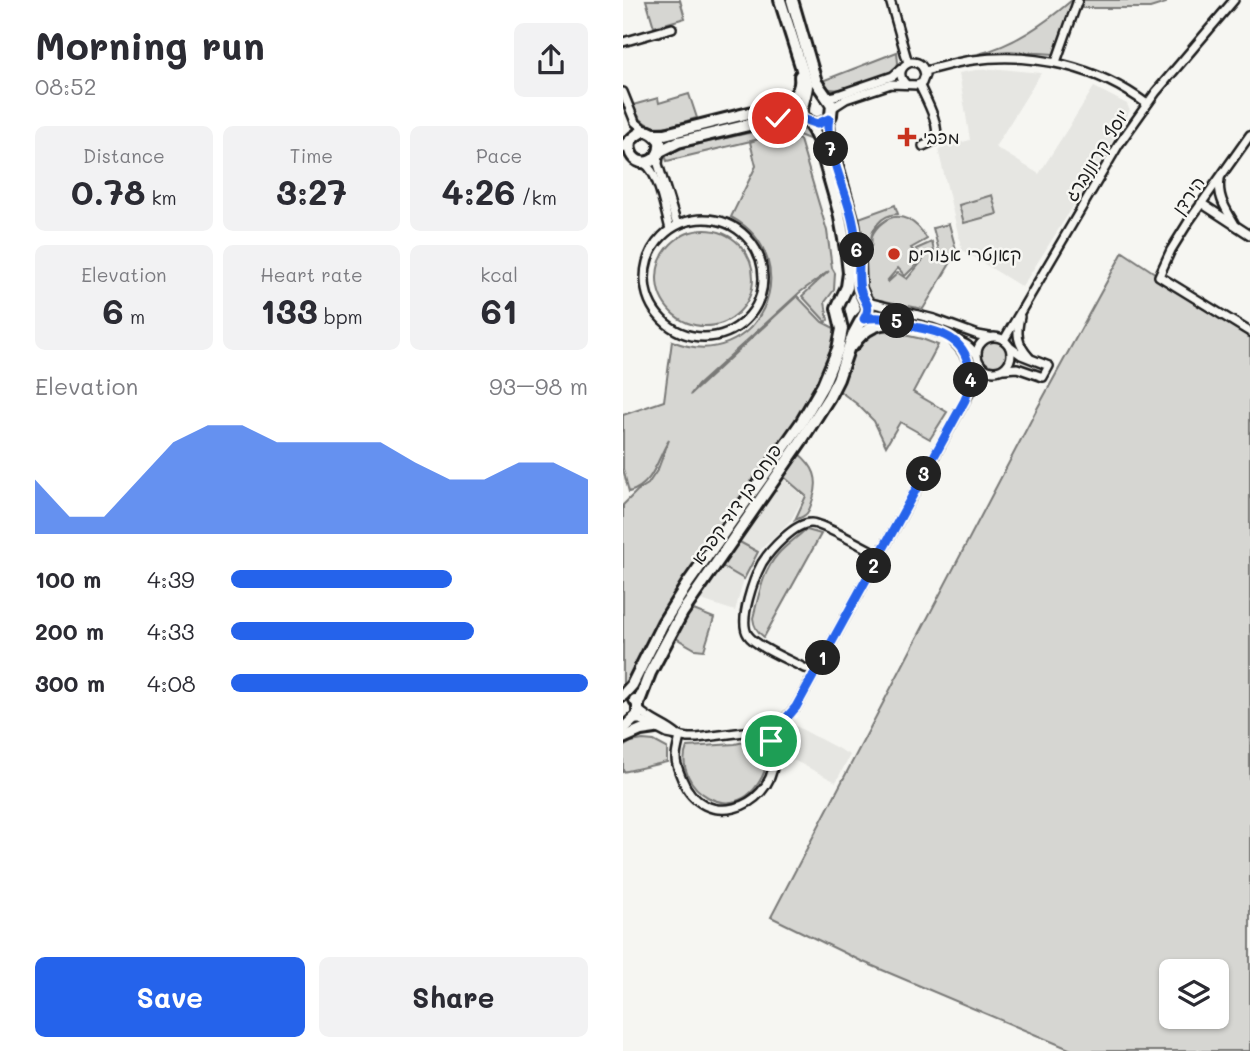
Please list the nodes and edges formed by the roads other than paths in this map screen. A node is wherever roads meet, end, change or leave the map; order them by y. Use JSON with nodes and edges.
{"nodes":[{"id":1,"x":780,"y":0,"type":"edge"},
{"id":2,"x":792,"y":0,"type":"edge"},
{"id":3,"x":890,"y":0,"type":"edge"},
{"id":4,"x":1078,"y":0,"type":"edge"},
{"id":5,"x":1234,"y":0,"type":"edge"},
{"id":6,"x":672,"y":28,"type":"dead end"},
{"id":7,"x":623,"y":42,"type":"edge"},
{"id":8,"x":799,"y":60,"type":"junction"},
{"id":9,"x":1056,"y":62,"type":"junction"},
{"id":10,"x":905,"y":66,"type":"junction"},
{"id":11,"x":925,"y":71,"type":"junction"},
{"id":12,"x":906,"y":84,"type":"junction"},
{"id":13,"x":919,"y":85,"type":"junction"},
{"id":14,"x":623,"y":92,"type":"edge"},
{"id":15,"x":804,"y":100,"type":"junction"},
{"id":16,"x":1147,"y":104,"type":"junction"},
{"id":17,"x":627,"y":105,"type":"junction"},
{"id":18,"x":828,"y":105,"type":"junction"},
{"id":19,"x":777,"y":107,"type":"junction"},
{"id":20,"x":807,"y":121,"type":"junction"},
{"id":21,"x":650,"y":133,"type":"junction"},
{"id":22,"x":1250,"y":135,"type":"edge"},
{"id":23,"x":628,"y":142,"type":"edge"},
{"id":24,"x":923,"y":146,"type":"dead end"},
{"id":25,"x":660,"y":152,"type":"junction"},
{"id":26,"x":632,"y":158,"type":"edge"},
{"id":27,"x":1221,"y":174,"type":"junction"},
{"id":28,"x":1201,"y":203,"type":"junction"},
{"id":29,"x":1235,"y":224,"type":"junction"},
{"id":30,"x":674,"y":227,"type":"junction"},
{"id":31,"x":1250,"y":235,"type":"edge"},
{"id":32,"x":840,"y":299,"type":"junction"},
{"id":33,"x":865,"y":300,"type":"junction"},
{"id":34,"x":1026,"y":302,"type":"junction"},
{"id":35,"x":840,"y":317,"type":"junction"},
{"id":36,"x":862,"y":321,"type":"junction"},
{"id":37,"x":900,"y":322,"type":"junction"},
{"id":38,"x":1250,"y":332,"type":"edge"},
{"id":39,"x":945,"y":335,"type":"junction"},
{"id":40,"x":989,"y":337,"type":"junction"},
{"id":41,"x":1004,"y":340,"type":"junction"},
{"id":42,"x":1010,"y":347,"type":"junction"},
{"id":43,"x":976,"y":354,"type":"junction"},
{"id":44,"x":847,"y":357,"type":"junction"},
{"id":45,"x":1032,"y":359,"type":"junction"},
{"id":46,"x":983,"y":368,"type":"junction"},
{"id":47,"x":1000,"y":370,"type":"junction"},
{"id":48,"x":965,"y":400,"type":"junction"},
{"id":49,"x":880,"y":555,"type":"junction"},
{"id":50,"x":819,"y":665,"type":"junction"},
{"id":51,"x":804,"y":668,"type":"junction"},
{"id":52,"x":809,"y":684,"type":"junction"},
{"id":53,"x":623,"y":696,"type":"edge"},
{"id":54,"x":633,"y":716,"type":"edge"},
{"id":55,"x":655,"y":728,"type":"junction"},
{"id":56,"x":623,"y":729,"type":"edge"},
{"id":57,"x":768,"y":729,"type":"junction"},
{"id":58,"x":679,"y":736,"type":"junction"},
{"id":59,"x":623,"y":737,"type":"edge"}],
"edges":[{"from":1,"to":8,"type":"main road"},
{"from":2,"to":18,"type":"main road"},
{"from":3,"to":10,"type":"street"},
{"from":4,"to":9,"type":"street"},
{"from":5,"to":16,"type":"street","name":"יוסף קרוננברג"},
{"from":6,"to":7,"type":"street"},
{"from":8,"to":15,"type":"main road"},
{"from":8,"to":19,"type":"main road"},
{"from":9,"to":11,"type":"street"},
{"from":9,"to":16,"type":"street"},
{"from":10,"to":11,"type":"street"},
{"from":10,"to":12,"type":"street"},
{"from":10,"to":18,"type":"street"},
{"from":11,"to":13,"type":"street"},
{"from":12,"to":13,"type":"street"},
{"from":12,"to":18,"type":"street"},
{"from":13,"to":24,"type":"street"},
{"from":14,"to":17,"type":"street"},
{"from":15,"to":18,"type":"main road"},
{"from":15,"to":19,"type":"main road"},
{"from":15,"to":20,"type":"main road"},
{"from":16,"to":34,"type":"street","name":"יוסף קרוננברג"},
{"from":17,"to":21,"type":"street"},
{"from":17,"to":23,"type":"street"},
{"from":18,"to":20,"type":"main road"},
{"from":18,"to":33,"type":"main road"},
{"from":19,"to":21,"type":"main road"},
{"from":20,"to":25,"type":"main road"},
{"from":20,"to":32,"type":"main road"},
{"from":21,"to":23,"type":"main road"},
{"from":21,"to":25,"type":"main road"},
{"from":22,"to":27,"type":"street","name":"הירדן"},
{"from":23,"to":26,"type":"main road"},
{"from":25,"to":26,"type":"main road"},
{"from":25,"to":30,"type":"street"},
{"from":26,"to":30,"type":"street"},
{"from":27,"to":28,"type":"street","name":"הירדן"},
{"from":27,"to":29,"type":"street"},
{"from":28,"to":29,"type":"street"},
{"from":28,"to":38,"type":"street","name":"הירדן"},
{"from":29,"to":31,"type":"street"},
{"from":30,"to":30,"type":"street"},
{"from":32,"to":33,"type":"main road"},
{"from":32,"to":35,"type":"main road"},
{"from":33,"to":36,"type":"main road"},
{"from":33,"to":40,"type":"street"},
{"from":34,"to":41,"type":"street","name":"יוסף קרוננברג"},
{"from":34,"to":45,"type":"street"},
{"from":35,"to":36,"type":"main road"},
{"from":35,"to":53,"type":"main road","name":"פנחס בן דוד קפרא"},
{"from":36,"to":37,"type":"street"},
{"from":36,"to":44,"type":"main road","name":"פנחס בן דוד קפרא"},
{"from":37,"to":39,"type":"street"},
{"from":37,"to":44,"type":"main road"},
{"from":39,"to":43,"type":"street"},
{"from":39,"to":48,"type":"street"},
{"from":40,"to":41,"type":"street"},
{"from":40,"to":43,"type":"street"},
{"from":41,"to":42,"type":"street"},
{"from":42,"to":45,"type":"street"},
{"from":42,"to":47,"type":"street"},
{"from":43,"to":46,"type":"street"},
{"from":44,"to":54,"type":"main road","name":"פנחס בן דוד קפרא"},
{"from":45,"to":47,"type":"street"},
{"from":46,"to":47,"type":"street"},
{"from":46,"to":48,"type":"street"},
{"from":48,"to":49,"type":"street"},
{"from":49,"to":50,"type":"street"},
{"from":49,"to":51,"type":"street"},
{"from":50,"to":51,"type":"street"},
{"from":50,"to":52,"type":"street"},
{"from":51,"to":52,"type":"street"},
{"from":52,"to":57,"type":"street"},
{"from":53,"to":54,"type":"main road"},
{"from":54,"to":55,"type":"street"},
{"from":54,"to":56,"type":"main road","name":"פנחס בן דוד קפרא"},
{"from":54,"to":58,"type":"street"},
{"from":55,"to":58,"type":"street"},
{"from":55,"to":59,"type":"main road"},
{"from":57,"to":58,"type":"street"},
{"from":57,"to":58,"type":"street"}]}
